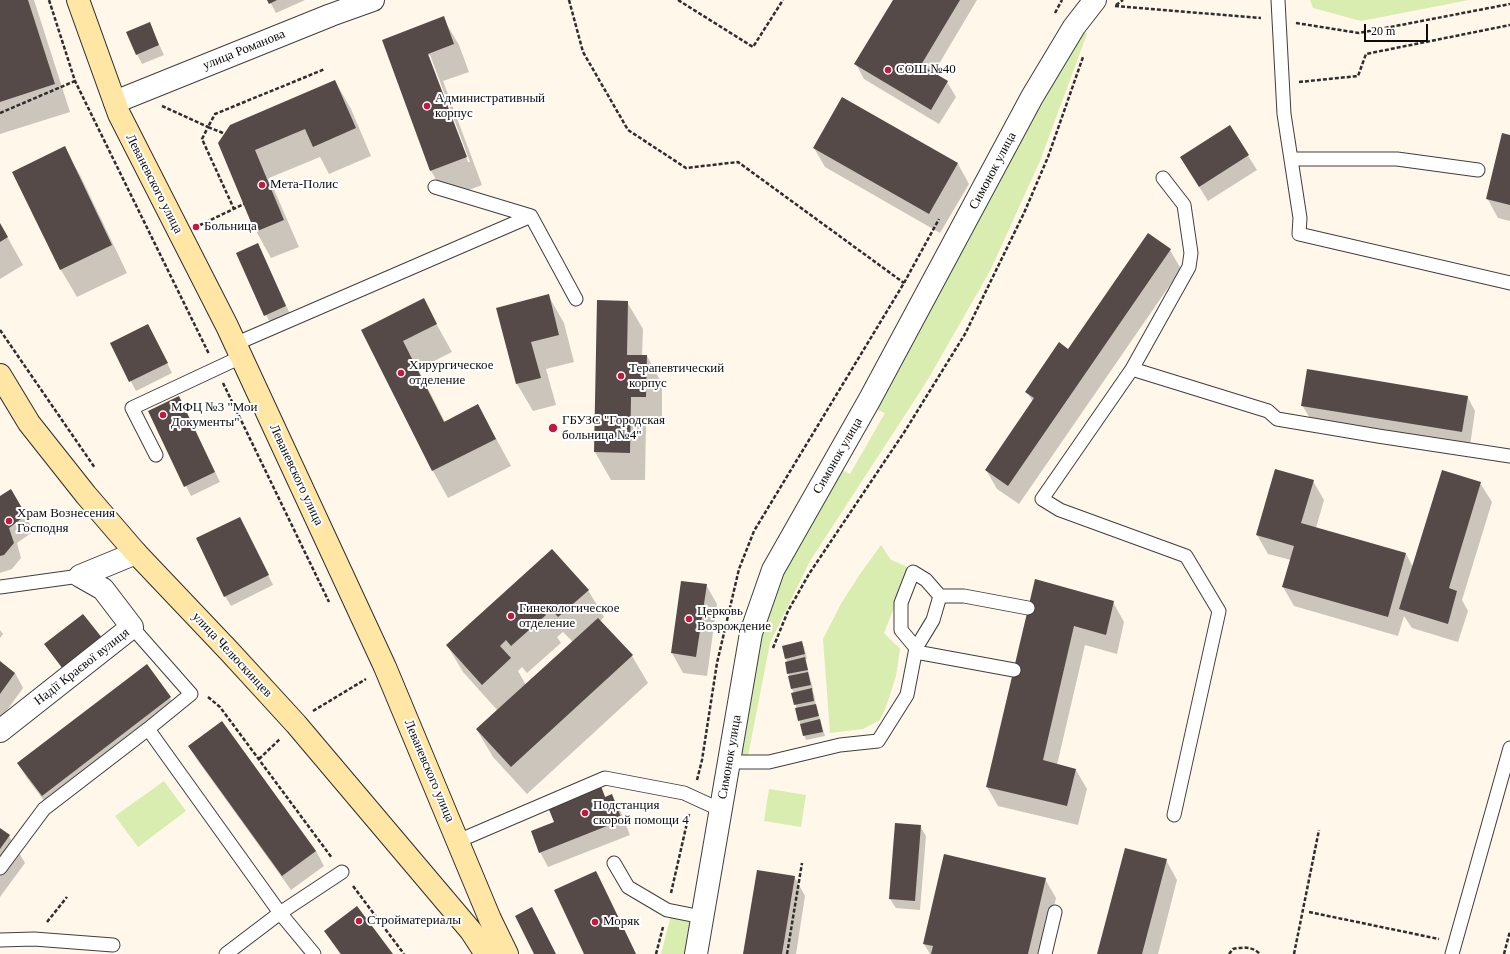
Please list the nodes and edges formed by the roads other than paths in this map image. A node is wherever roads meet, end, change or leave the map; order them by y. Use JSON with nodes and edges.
{"nodes":[{"id":1,"x":78,"y":0,"type":"edge"},
{"id":2,"x":373,"y":0,"type":"edge"},
{"id":3,"x":1095,"y":0,"type":"edge"},
{"id":4,"x":1278,"y":0,"type":"edge"},
{"id":5,"x":125,"y":98,"type":"junction"},
{"id":6,"x":1291,"y":159,"type":"junction"},
{"id":7,"x":1478,"y":170,"type":"dead end"},
{"id":8,"x":1163,"y":178,"type":"dead end"},
{"id":9,"x":435,"y":186,"type":"dead end"},
{"id":10,"x":531,"y":216,"type":"junction"},
{"id":11,"x":1510,"y":283,"type":"edge"},
{"id":12,"x":576,"y":299,"type":"dead end"},
{"id":13,"x":238,"y":351,"type":"junction"},
{"id":14,"x":1132,"y":369,"type":"junction"},
{"id":15,"x":0,"y":375,"type":"edge"},
{"id":16,"x":156,"y":455,"type":"dead end"},
{"id":17,"x":1510,"y":456,"type":"edge"},
{"id":18,"x":136,"y":553,"type":"junction"},
{"id":19,"x":80,"y":576,"type":"junction"},
{"id":20,"x":0,"y":587,"type":"edge"},
{"id":21,"x":940,"y":596,"type":"junction"},
{"id":22,"x":1028,"y":608,"type":"dead end"},
{"id":23,"x":132,"y":627,"type":"junction"},
{"id":24,"x":916,"y":650,"type":"junction"},
{"id":25,"x":1014,"y":670,"type":"dead end"},
{"id":26,"x":148,"y":729,"type":"junction"},
{"id":27,"x":0,"y":731,"type":"edge"},
{"id":28,"x":1510,"y":748,"type":"edge"},
{"id":29,"x":729,"y":762,"type":"junction"},
{"id":30,"x":721,"y":810,"type":"junction"},
{"id":31,"x":1174,"y":815,"type":"dead end"},
{"id":32,"x":458,"y":841,"type":"junction"},
{"id":33,"x":614,"y":863,"type":"dead end"},
{"id":34,"x":0,"y":868,"type":"edge"},
{"id":35,"x":342,"y":872,"type":"road end"},
{"id":36,"x":1055,"y":912,"type":"dead end"},
{"id":37,"x":280,"y":913,"type":"junction"},
{"id":38,"x":702,"y":917,"type":"junction"},
{"id":39,"x":490,"y":919,"type":"junction"},
{"id":40,"x":471,"y":931,"type":"junction"},
{"id":41,"x":0,"y":940,"type":"edge"},
{"id":42,"x":113,"y":945,"type":"dead end"},
{"id":43,"x":1454,"y":948,"type":"edge"},
{"id":44,"x":226,"y":954,"type":"edge"},
{"id":45,"x":314,"y":954,"type":"edge"},
{"id":46,"x":486,"y":954,"type":"edge"},
{"id":47,"x":507,"y":954,"type":"edge"},
{"id":48,"x":696,"y":954,"type":"edge"},
{"id":49,"x":1046,"y":954,"type":"edge"}],
"edges":[{"from":1,"to":5,"type":"main road","name":"Леваневского улица"},
{"from":2,"to":5,"type":"street","name":"улица Романова"},
{"from":3,"to":29,"type":"street","name":"Симонок улица"},
{"from":4,"to":6,"type":"lane"},
{"from":5,"to":13,"type":"main road","name":"Леваневского улица"},
{"from":6,"to":7,"type":"lane"},
{"from":6,"to":11,"type":"lane"},
{"from":8,"to":14,"type":"lane"},
{"from":9,"to":10,"type":"lane"},
{"from":10,"to":12,"type":"lane"},
{"from":10,"to":13,"type":"lane"},
{"from":13,"to":16,"type":"lane"},
{"from":13,"to":32,"type":"main road","name":"Леваневского улица"},
{"from":14,"to":17,"type":"lane"},
{"from":14,"to":31,"type":"lane"},
{"from":15,"to":18,"type":"main road","name":"улица Челюскинцев"},
{"from":18,"to":19,"type":"street"},
{"from":18,"to":40,"type":"main road","name":"улица Челюскинцев"},
{"from":19,"to":20,"type":"lane"},
{"from":19,"to":23,"type":"street","name":"Надії Краєвої вулиця"},
{"from":21,"to":22,"type":"lane"},
{"from":21,"to":24,"type":"lane"},
{"from":21,"to":24,"type":"lane"},
{"from":23,"to":26,"type":"lane"},
{"from":23,"to":27,"type":"street","name":"Надії Краєвої вулиця"},
{"from":24,"to":25,"type":"lane"},
{"from":24,"to":29,"type":"lane"},
{"from":26,"to":34,"type":"lane"},
{"from":26,"to":37,"type":"lane"},
{"from":28,"to":43,"type":"lane"},
{"from":29,"to":30,"type":"street","name":"Симонок улица"},
{"from":30,"to":32,"type":"lane"},
{"from":30,"to":38,"type":"street","name":"Симонок улица"},
{"from":32,"to":39,"type":"main road","name":"Леваневского улица"},
{"from":33,"to":38,"type":"lane"},
{"from":35,"to":37,"type":"lane"},
{"from":36,"to":49,"type":"lane"},
{"from":37,"to":44,"type":"lane"},
{"from":37,"to":45,"type":"lane"},
{"from":38,"to":48,"type":"street","name":"Симонок улица"},
{"from":39,"to":40,"type":"main road"},
{"from":39,"to":47,"type":"main road","name":"Леваневского улица"},
{"from":40,"to":46,"type":"main road","name":"улица Челюскинцев"},
{"from":41,"to":42,"type":"lane"}]}
